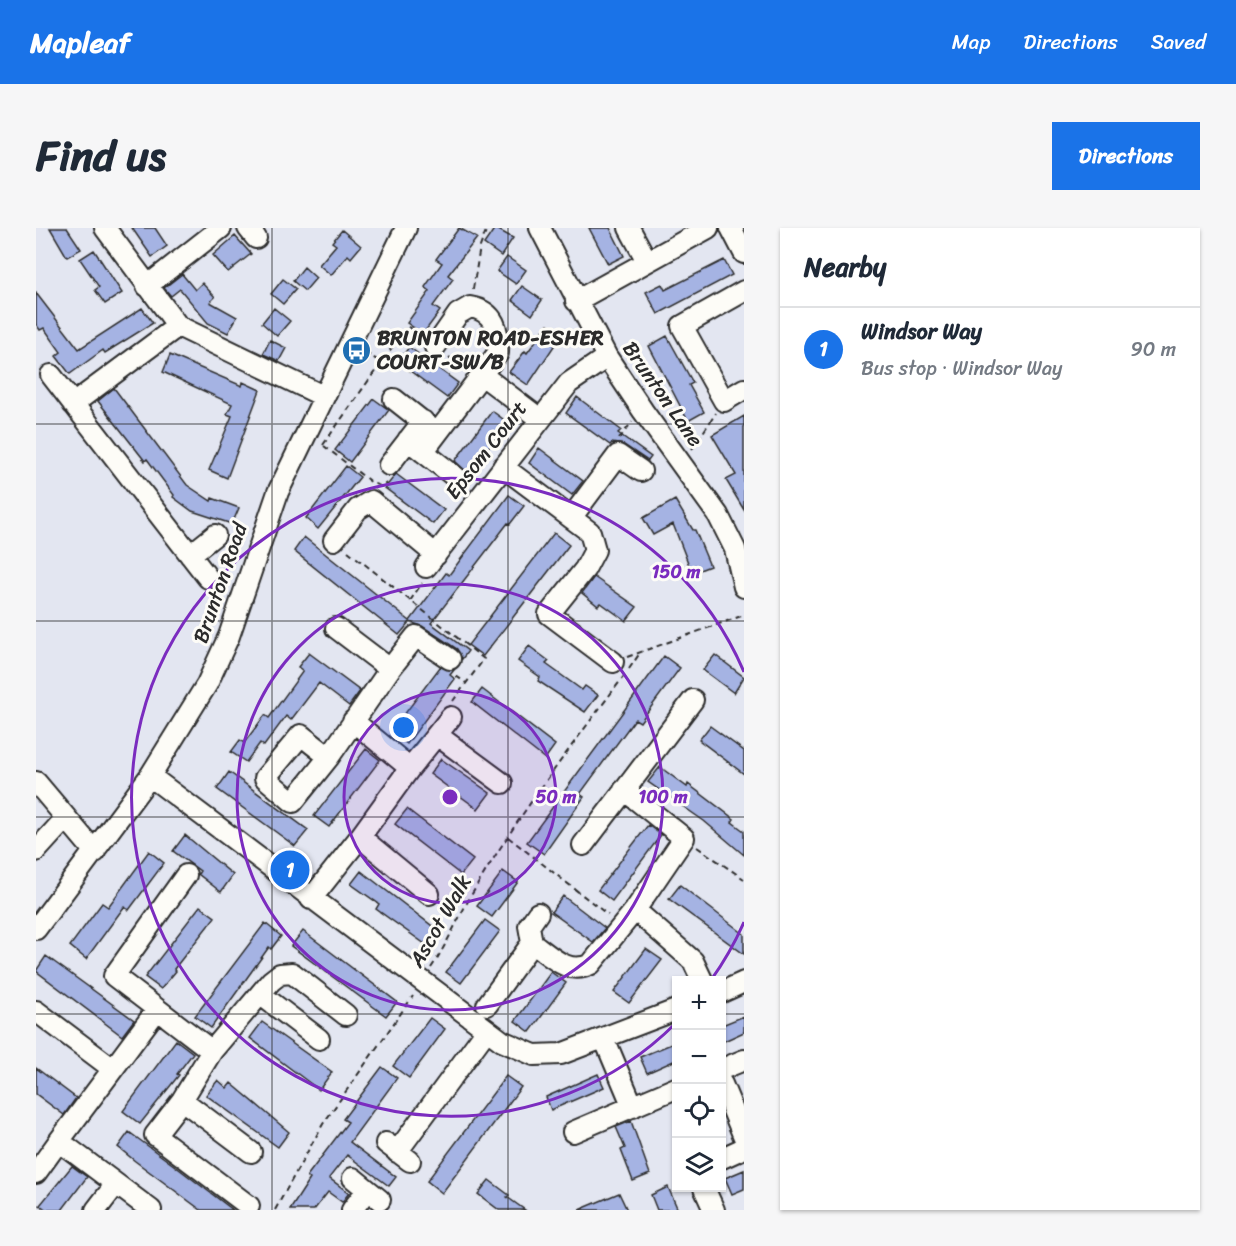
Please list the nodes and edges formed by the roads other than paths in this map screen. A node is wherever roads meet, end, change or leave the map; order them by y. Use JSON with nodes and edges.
{"nodes":[{"id":1,"x":105,"y":228,"type":"edge"},
{"id":2,"x":221,"y":228,"type":"edge"},
{"id":3,"x":406,"y":228,"type":"edge"},
{"id":4,"x":540,"y":228,"type":"edge"},
{"id":5,"x":629,"y":228,"type":"edge"},
{"id":6,"x":708,"y":228,"type":"edge"},
{"id":7,"x":731,"y":228,"type":"edge"},
{"id":8,"x":744,"y":253,"type":"edge"},
{"id":9,"x":647,"y":261,"type":"junction"},
{"id":10,"x":147,"y":286,"type":"junction"},
{"id":11,"x":744,"y":291,"type":"edge"},
{"id":12,"x":576,"y":301,"type":"junction"},
{"id":13,"x":178,"y":326,"type":"junction"},
{"id":14,"x":435,"y":347,"type":"road end"},
{"id":15,"x":607,"y":357,"type":"junction"},
{"id":16,"x":51,"y":375,"type":"dead end"},
{"id":17,"x":480,"y":377,"type":"junction"},
{"id":18,"x":744,"y":389,"type":"edge"},
{"id":19,"x":323,"y":396,"type":"junction"},
{"id":20,"x":394,"y":399,"type":"dead end"},
{"id":21,"x":73,"y":404,"type":"junction"},
{"id":22,"x":540,"y":419,"type":"junction"},
{"id":23,"x":430,"y":427,"type":"junction"},
{"id":24,"x":416,"y":446,"type":"junction"},
{"id":25,"x":389,"y":465,"type":"road end"},
{"id":26,"x":503,"y":467,"type":"junction"},
{"id":27,"x":641,"y":471,"type":"dead end"},
{"id":28,"x":458,"y":479,"type":"dead end"},
{"id":29,"x":571,"y":518,"type":"junction"},
{"id":30,"x":215,"y":535,"type":"dead end"},
{"id":31,"x":334,"y":540,"type":"road end"},
{"id":32,"x":190,"y":555,"type":"junction"},
{"id":33,"x":208,"y":578,"type":"dead end"},
{"id":34,"x":744,"y":587,"type":"edge"},
{"id":35,"x":336,"y":628,"type":"dead end"},
{"id":36,"x":450,"y":659,"type":"dead end"},
{"id":37,"x":613,"y":662,"type":"road end"},
{"id":38,"x":390,"y":669,"type":"junction"},
{"id":39,"x":693,"y":700,"type":"dead end"},
{"id":40,"x":452,"y":717,"type":"road end"},
{"id":41,"x":353,"y":721,"type":"junction"},
{"id":42,"x":437,"y":735,"type":"junction"},
{"id":43,"x":329,"y":757,"type":"junction"},
{"id":44,"x":410,"y":768,"type":"junction"},
{"id":45,"x":150,"y":776,"type":"junction"},
{"id":46,"x":36,"y":782,"type":"edge"},
{"id":47,"x":502,"y":783,"type":"dead end"},
{"id":48,"x":624,"y":790,"type":"junction"},
{"id":49,"x":66,"y":818,"type":"junction"},
{"id":50,"x":360,"y":837,"type":"junction"},
{"id":51,"x":583,"y":844,"type":"dead end"},
{"id":52,"x":36,"y":851,"type":"edge"},
{"id":53,"x":95,"y":852,"type":"junction"},
{"id":54,"x":186,"y":875,"type":"dead end"},
{"id":55,"x":429,"y":894,"type":"dead end"},
{"id":56,"x":311,"y":899,"type":"junction"},
{"id":57,"x":635,"y":910,"type":"junction"},
{"id":58,"x":538,"y":913,"type":"dead end"},
{"id":59,"x":36,"y":929,"type":"edge"},
{"id":60,"x":532,"y":943,"type":"junction"},
{"id":61,"x":700,"y":976,"type":"edge"},
{"id":62,"x":744,"y":982,"type":"edge"},
{"id":63,"x":265,"y":988,"type":"junction"},
{"id":64,"x":726,"y":990,"type":"edge"},
{"id":65,"x":487,"y":1005,"type":"dead end"},
{"id":66,"x":36,"y":1011,"type":"edge"},
{"id":67,"x":156,"y":1011,"type":"junction"},
{"id":68,"x":672,"y":1012,"type":"edge"},
{"id":69,"x":346,"y":1015,"type":"dead end"},
{"id":70,"x":486,"y":1031,"type":"junction"},
{"id":71,"x":604,"y":1038,"type":"junction"},
{"id":72,"x":319,"y":1039,"type":"dead end"},
{"id":73,"x":212,"y":1051,"type":"junction"},
{"id":74,"x":744,"y":1060,"type":"edge"},
{"id":75,"x":726,"y":1067,"type":"edge"},
{"id":76,"x":113,"y":1069,"type":"junction"},
{"id":77,"x":672,"y":1090,"type":"edge"},
{"id":78,"x":726,"y":1094,"type":"edge"},
{"id":79,"x":177,"y":1107,"type":"junction"},
{"id":80,"x":633,"y":1107,"type":"junction"},
{"id":81,"x":573,"y":1132,"type":"dead end"},
{"id":82,"x":744,"y":1137,"type":"edge"},
{"id":83,"x":59,"y":1141,"type":"junction"},
{"id":84,"x":744,"y":1148,"type":"edge"},
{"id":85,"x":251,"y":1152,"type":"dead end"},
{"id":86,"x":397,"y":1152,"type":"dead end"},
{"id":87,"x":726,"y":1156,"type":"edge"},
{"id":88,"x":37,"y":1170,"type":"edge"},
{"id":89,"x":116,"y":1184,"type":"junction"},
{"id":90,"x":367,"y":1189,"type":"dead end"},
{"id":91,"x":706,"y":1192,"type":"edge"},
{"id":92,"x":249,"y":1206,"type":"dead end"},
{"id":93,"x":96,"y":1210,"type":"edge"},
{"id":94,"x":151,"y":1210,"type":"edge"},
{"id":95,"x":352,"y":1210,"type":"edge"},
{"id":96,"x":714,"y":1210,"type":"edge"}],
"edges":[{"from":1,"to":10,"type":"street"},
{"from":2,"to":10,"type":"street"},
{"from":3,"to":19,"type":"street","name":"Brunton Road"},
{"from":4,"to":12,"type":"street","name":"Brunton Lane"},
{"from":5,"to":9,"type":"street"},
{"from":6,"to":9,"type":"street"},
{"from":7,"to":8,"type":"street"},
{"from":9,"to":12,"type":"street"},
{"from":10,"to":13,"type":"street"},
{"from":11,"to":18,"type":"street"},
{"from":12,"to":15,"type":"street","name":"Brunton Lane"},
{"from":13,"to":19,"type":"street"},
{"from":13,"to":21,"type":"street"},
{"from":14,"to":17,"type":"street"},
{"from":15,"to":22,"type":"street","name":"Epsom Court"},
{"from":15,"to":34,"type":"street","name":"Brunton Lane"},
{"from":16,"to":21,"type":"street"},
{"from":17,"to":22,"type":"street"},
{"from":17,"to":23,"type":"street"},
{"from":19,"to":45,"type":"street","name":"Brunton Road"},
{"from":20,"to":23,"type":"street"},
{"from":21,"to":32,"type":"street"},
{"from":22,"to":26,"type":"street","name":"Epsom Court"},
{"from":23,"to":24,"type":"street"},
{"from":24,"to":25,"type":"street"},
{"from":24,"to":28,"type":"street"},
{"from":26,"to":29,"type":"street"},
{"from":26,"to":31,"type":"street","name":"Epsom Court"},
{"from":27,"to":29,"type":"street"},
{"from":29,"to":37,"type":"street"},
{"from":30,"to":32,"type":"street"},
{"from":32,"to":33,"type":"street"},
{"from":35,"to":38,"type":"street"},
{"from":36,"to":38,"type":"street"},
{"from":38,"to":41,"type":"street"},
{"from":39,"to":48,"type":"street"},
{"from":40,"to":42,"type":"street"},
{"from":41,"to":43,"type":"street"},
{"from":41,"to":44,"type":"street"},
{"from":42,"to":44,"type":"street"},
{"from":42,"to":47,"type":"street"},
{"from":43,"to":43,"type":"street"},
{"from":44,"to":50,"type":"street"},
{"from":45,"to":53,"type":"street","name":"Brunton Road"},
{"from":45,"to":56,"type":"street"},
{"from":46,"to":49,"type":"street"},
{"from":48,"to":51,"type":"street"},
{"from":48,"to":57,"type":"street"},
{"from":49,"to":52,"type":"street"},
{"from":49,"to":53,"type":"street"},
{"from":50,"to":55,"type":"street"},
{"from":50,"to":56,"type":"street"},
{"from":53,"to":59,"type":"street","name":"Brunton Road"},
{"from":54,"to":67,"type":"street"},
{"from":56,"to":70,"type":"street"},
{"from":57,"to":60,"type":"street"},
{"from":57,"to":61,"type":"street"},
{"from":58,"to":60,"type":"street"},
{"from":60,"to":65,"type":"street"},
{"from":62,"to":64,"type":"street"},
{"from":63,"to":69,"type":"street"},
{"from":63,"to":72,"type":"street"},
{"from":63,"to":73,"type":"street"},
{"from":66,"to":76,"type":"street"},
{"from":67,"to":73,"type":"street"},
{"from":67,"to":76,"type":"street"},
{"from":68,"to":71,"type":"street"},
{"from":70,"to":71,"type":"street"},
{"from":70,"to":86,"type":"street"},
{"from":71,"to":80,"type":"street"},
{"from":73,"to":79,"type":"street"},
{"from":74,"to":75,"type":"street"},
{"from":76,"to":83,"type":"street"},
{"from":77,"to":80,"type":"street"},
{"from":78,"to":82,"type":"street"},
{"from":79,"to":85,"type":"street"},
{"from":79,"to":92,"type":"street"},
{"from":80,"to":81,"type":"street"},
{"from":83,"to":88,"type":"street"},
{"from":83,"to":89,"type":"street"},
{"from":84,"to":87,"type":"street"},
{"from":89,"to":93,"type":"street"},
{"from":89,"to":94,"type":"street"},
{"from":90,"to":95,"type":"street"},
{"from":91,"to":96,"type":"street"}]}
